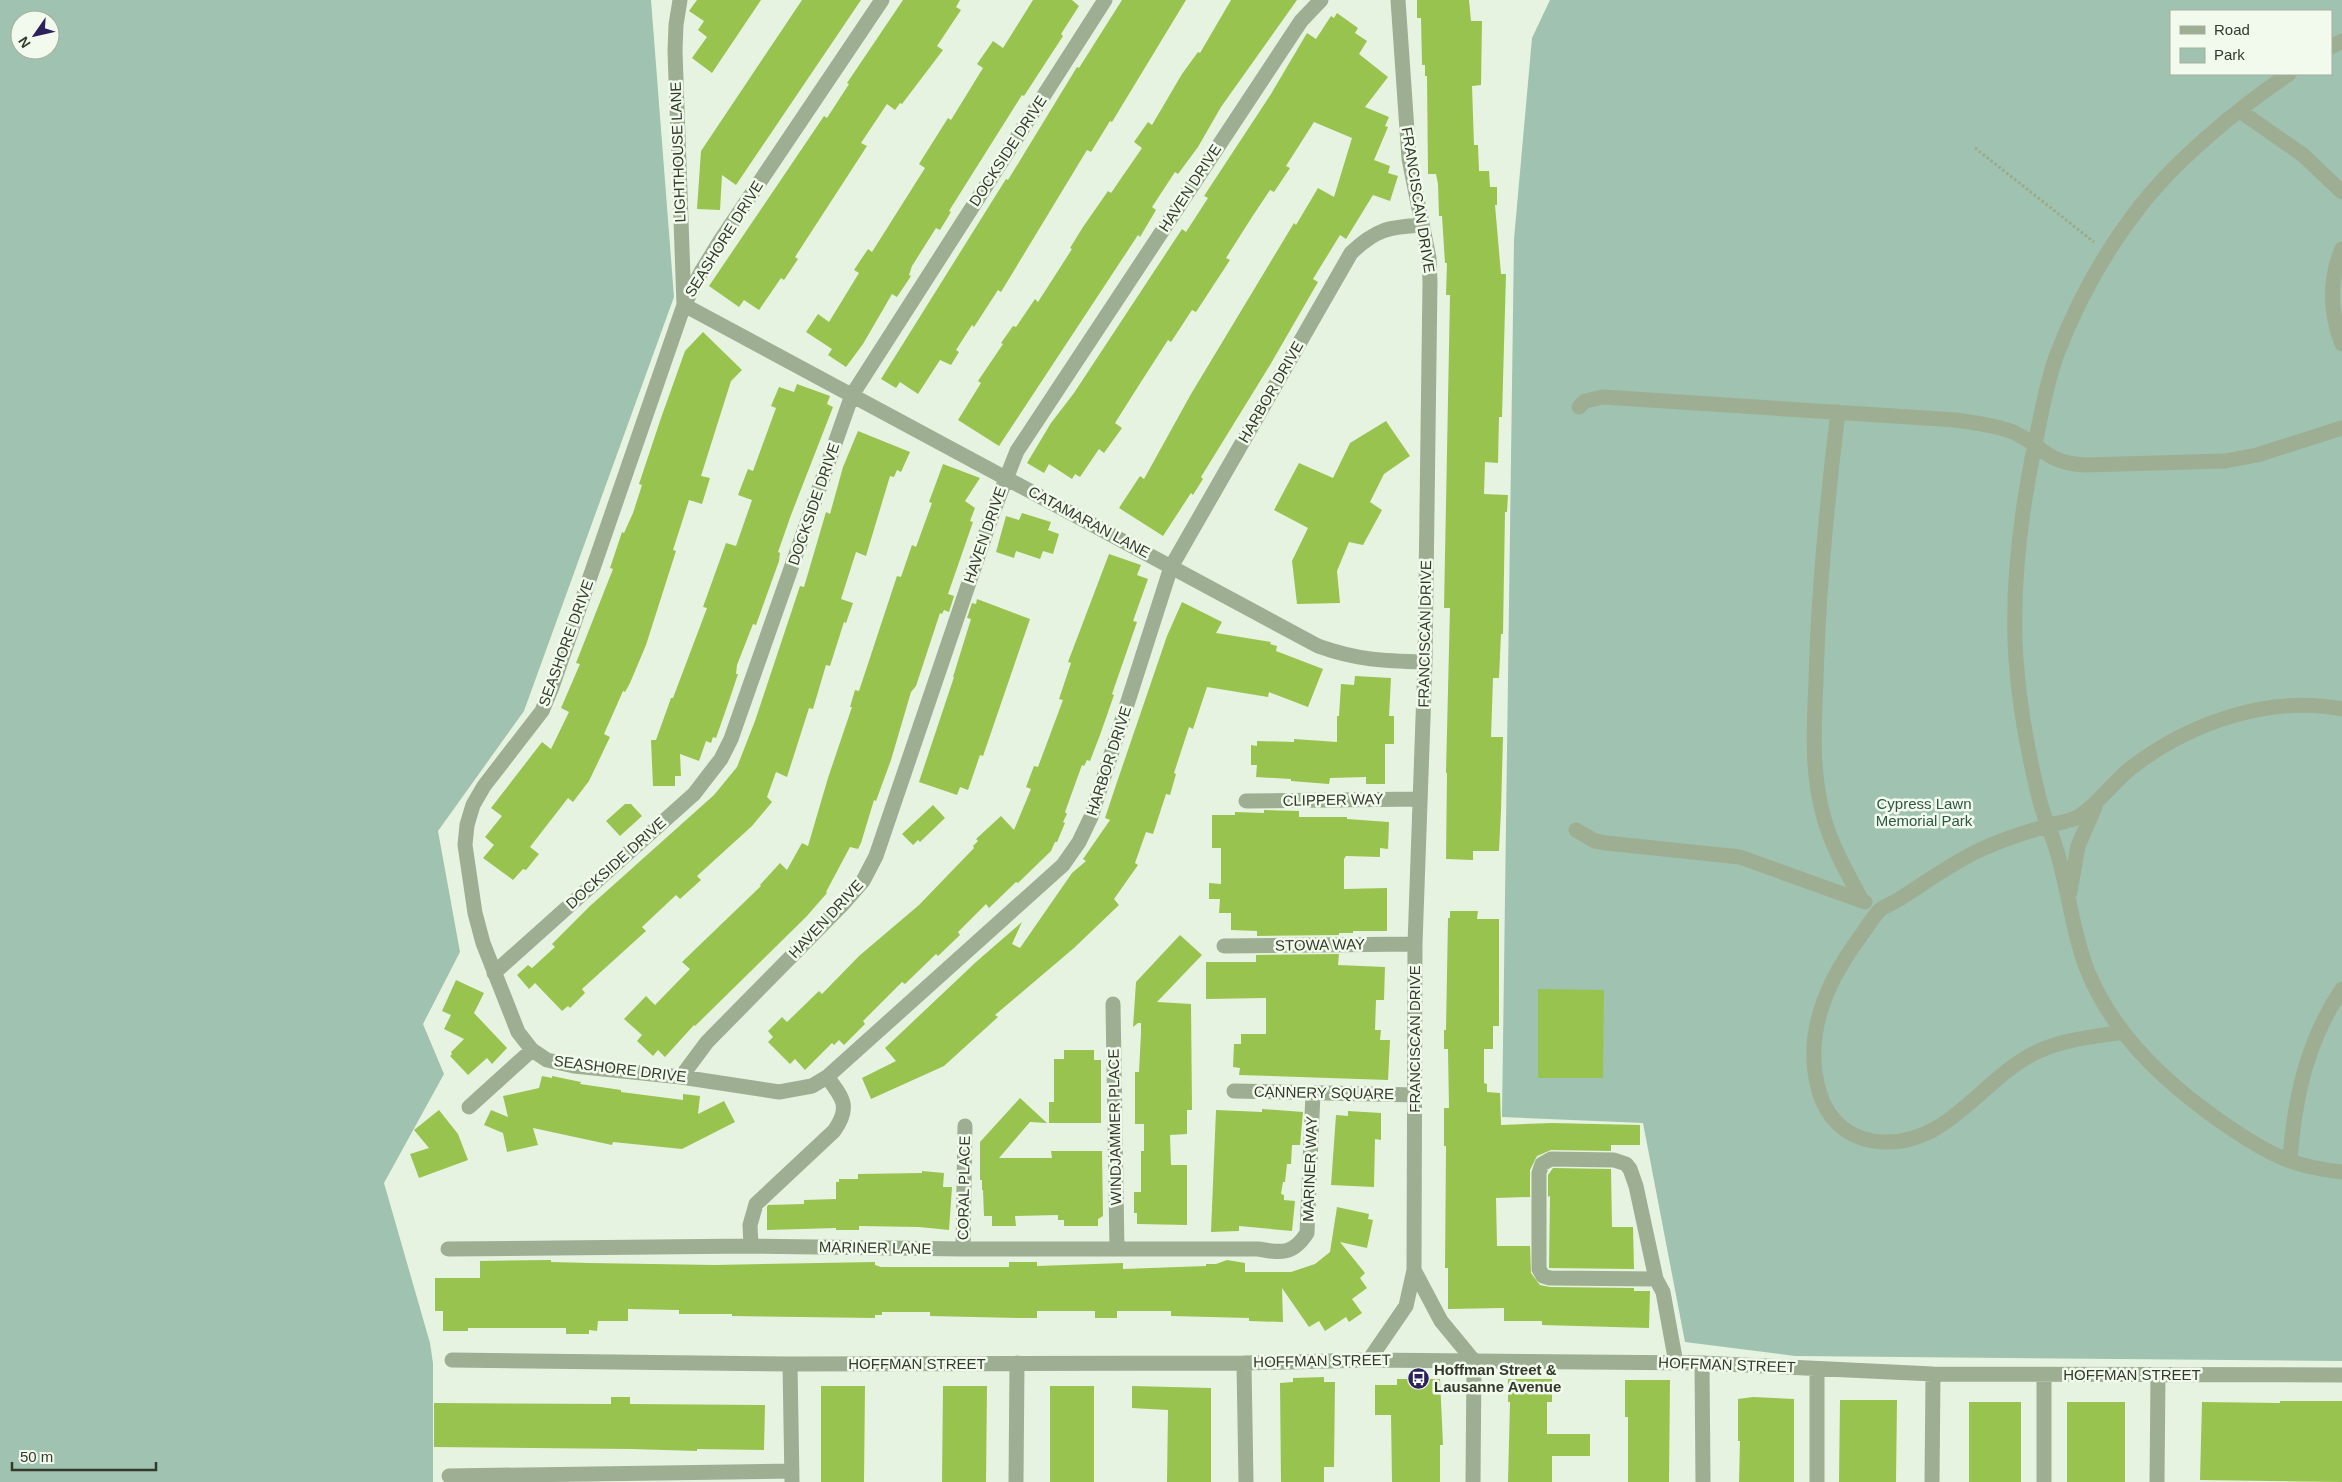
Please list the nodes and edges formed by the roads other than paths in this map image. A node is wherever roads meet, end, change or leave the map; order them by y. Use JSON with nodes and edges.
{"nodes":[{"id":1,"x":680,"y":0,"type":"edge"},
{"id":2,"x":882,"y":0,"type":"edge"},
{"id":3,"x":1105,"y":0,"type":"edge"},
{"id":4,"x":1321,"y":0,"type":"edge"},
{"id":5,"x":1398,"y":0,"type":"edge"},
{"id":6,"x":2288,"y":75,"type":"edge"},
{"id":7,"x":2240,"y":111,"type":"junction"},
{"id":8,"x":2342,"y":192,"type":"edge"},
{"id":9,"x":1422,"y":225,"type":"junction"},
{"id":10,"x":2342,"y":249,"type":"edge"},
{"id":11,"x":684,"y":305,"type":"junction"},
{"id":12,"x":2342,"y":344,"type":"edge"},
{"id":13,"x":852,"y":395,"type":"junction"},
{"id":14,"x":1579,"y":407,"type":"dead end"},
{"id":15,"x":1838,"y":412,"type":"junction"},
{"id":16,"x":2342,"y":428,"type":"edge"},
{"id":17,"x":2035,"y":446,"type":"junction"},
{"id":18,"x":1005,"y":478,"type":"junction"},
{"id":19,"x":1171,"y":567,"type":"junction"},
{"id":20,"x":1425,"y":662,"type":"junction"},
{"id":21,"x":2342,"y":709,"type":"edge"},
{"id":22,"x":1420,"y":798,"type":"junction"},
{"id":23,"x":1246,"y":800,"type":"dead end"},
{"id":24,"x":2098,"y":801,"type":"junction"},
{"id":25,"x":2047,"y":826,"type":"junction"},
{"id":26,"x":1576,"y":830,"type":"dead end"},
{"id":27,"x":1862,"y":901,"type":"junction"},
{"id":28,"x":1880,"y":910,"type":"junction"},
{"id":29,"x":2070,"y":914,"type":"junction"},
{"id":30,"x":1415,"y":944,"type":"junction"},
{"id":31,"x":1224,"y":946,"type":"dead end"},
{"id":32,"x":494,"y":973,"type":"junction"},
{"id":33,"x":2342,"y":989,"type":"edge"},
{"id":34,"x":1114,"y":1004,"type":"dead end"},
{"id":35,"x":2123,"y":1032,"type":"junction"},
{"id":36,"x":532,"y":1050,"type":"junction"},
{"id":37,"x":681,"y":1076,"type":"junction"},
{"id":38,"x":826,"y":1077,"type":"junction"},
{"id":39,"x":1234,"y":1091,"type":"dead end"},
{"id":40,"x":1313,"y":1093,"type":"junction"},
{"id":41,"x":1415,"y":1095,"type":"junction"},
{"id":42,"x":469,"y":1107,"type":"dead end"},
{"id":43,"x":964,"y":1126,"type":"dead end"},
{"id":44,"x":2290,"y":1161,"type":"junction"},
{"id":45,"x":2342,"y":1172,"type":"edge"},
{"id":46,"x":1300,"y":1244,"type":"joint"},
{"id":47,"x":751,"y":1246,"type":"junction"},
{"id":48,"x":448,"y":1249,"type":"dead end"},
{"id":49,"x":963,"y":1249,"type":"junction"},
{"id":50,"x":1117,"y":1249,"type":"junction"},
{"id":51,"x":1414,"y":1270,"type":"junction"},
{"id":52,"x":1656,"y":1279,"type":"junction"},
{"id":53,"x":452,"y":1360,"type":"dead end"},
{"id":54,"x":1369,"y":1360,"type":"junction"},
{"id":55,"x":1474,"y":1361,"type":"junction"},
{"id":56,"x":1016,"y":1363,"type":"junction"},
{"id":57,"x":1244,"y":1363,"type":"junction"},
{"id":58,"x":1676,"y":1363,"type":"junction"},
{"id":59,"x":1702,"y":1363,"type":"junction"},
{"id":60,"x":790,"y":1364,"type":"junction"},
{"id":61,"x":1817,"y":1369,"type":"junction"},
{"id":62,"x":1933,"y":1374,"type":"junction"},
{"id":63,"x":2044,"y":1375,"type":"junction"},
{"id":64,"x":2158,"y":1375,"type":"junction"},
{"id":65,"x":2342,"y":1375,"type":"edge"},
{"id":66,"x":449,"y":1476,"type":"dead end"},
{"id":67,"x":792,"y":1477,"type":"edge"},
{"id":68,"x":1016,"y":1482,"type":"edge"},
{"id":69,"x":1246,"y":1482,"type":"edge"},
{"id":70,"x":1473,"y":1482,"type":"edge"},
{"id":71,"x":1703,"y":1482,"type":"edge"},
{"id":72,"x":1816,"y":1482,"type":"edge"},
{"id":73,"x":1932,"y":1482,"type":"edge"},
{"id":74,"x":2044,"y":1482,"type":"edge"},
{"id":75,"x":2158,"y":1482,"type":"edge"}],
"edges":[{"from":1,"to":11,"type":"street","name":"LIGHTHOUSE LANE"},
{"from":2,"to":11,"type":"street","name":"SEASHORE DRIVE"},
{"from":3,"to":13,"type":"street","name":"DOCKSIDE DRIVE"},
{"from":4,"to":18,"type":"street","name":"HAVEN DRIVE"},
{"from":5,"to":9,"type":"street","name":"FRANCISCAN DRIVE"},
{"from":6,"to":7,"type":"street"},
{"from":7,"to":8,"type":"street"},
{"from":7,"to":17,"type":"street"},
{"from":9,"to":19,"type":"street","name":"HARBOR DRIVE"},
{"from":9,"to":20,"type":"street","name":"FRANCISCAN DRIVE"},
{"from":10,"to":12,"type":"street"},
{"from":11,"to":13,"type":"street","name":"CATAMARAN LANE"},
{"from":11,"to":32,"type":"street","name":"SEASHORE DRIVE"},
{"from":13,"to":18,"type":"street","name":"CATAMARAN LANE"},
{"from":13,"to":32,"type":"street","name":"DOCKSIDE DRIVE"},
{"from":14,"to":15,"type":"street"},
{"from":15,"to":17,"type":"street"},
{"from":15,"to":27,"type":"street"},
{"from":16,"to":17,"type":"street"},
{"from":17,"to":25,"type":"street"},
{"from":18,"to":19,"type":"street","name":"CATAMARAN LANE"},
{"from":18,"to":37,"type":"street","name":"HAVEN DRIVE"},
{"from":19,"to":20,"type":"street","name":"CATAMARAN LANE"},
{"from":19,"to":38,"type":"street","name":"HARBOR DRIVE"},
{"from":20,"to":22,"type":"street","name":"FRANCISCAN DRIVE"},
{"from":21,"to":24,"type":"street"},
{"from":22,"to":23,"type":"street","name":"CLIPPER WAY"},
{"from":22,"to":30,"type":"street","name":"FRANCISCAN DRIVE"},
{"from":24,"to":25,"type":"street"},
{"from":24,"to":29,"type":"street"},
{"from":25,"to":28,"type":"street"},
{"from":25,"to":29,"type":"street"},
{"from":26,"to":27,"type":"street"},
{"from":27,"to":28,"type":"street"},
{"from":28,"to":35,"type":"street"},
{"from":29,"to":35,"type":"street"},
{"from":30,"to":31,"type":"street","name":"STOWA WAY"},
{"from":30,"to":41,"type":"street","name":"FRANCISCAN DRIVE"},
{"from":32,"to":36,"type":"street","name":"SEASHORE DRIVE"},
{"from":33,"to":44,"type":"street"},
{"from":34,"to":50,"type":"street","name":"WINDJAMMER PLACE"},
{"from":35,"to":44,"type":"street"},
{"from":36,"to":37,"type":"street","name":"SEASHORE DRIVE"},
{"from":36,"to":42,"type":"street"},
{"from":37,"to":38,"type":"street","name":"SEASHORE DRIVE"},
{"from":38,"to":47,"type":"street"},
{"from":39,"to":40,"type":"street","name":"CANNERY SQUARE"},
{"from":40,"to":41,"type":"street","name":"CANNERY SQUARE"},
{"from":40,"to":46,"type":"street","name":"MARINER WAY"},
{"from":41,"to":51,"type":"street","name":"FRANCISCAN DRIVE"},
{"from":43,"to":49,"type":"street","name":"CORAL PLACE"},
{"from":44,"to":45,"type":"street"},
{"from":46,"to":50,"type":"street","name":"MARINER LANE"},
{"from":47,"to":48,"type":"street","name":"MARINER LANE"},
{"from":47,"to":49,"type":"street","name":"MARINER LANE"},
{"from":49,"to":50,"type":"street","name":"MARINER LANE"},
{"from":51,"to":54,"type":"street","name":"FRANCISCAN DRIVE"},
{"from":51,"to":55,"type":"street","name":"FRANCISCAN DRIVE"},
{"from":52,"to":52,"type":"street"},
{"from":52,"to":58,"type":"street"},
{"from":53,"to":60,"type":"street","name":"HOFFMAN STREET"},
{"from":54,"to":55,"type":"street","name":"HOFFMAN STREET"},
{"from":54,"to":57,"type":"street","name":"HOFFMAN STREET"},
{"from":55,"to":58,"type":"street","name":"HOFFMAN STREET"},
{"from":55,"to":70,"type":"street"},
{"from":56,"to":57,"type":"street","name":"HOFFMAN STREET"},
{"from":56,"to":60,"type":"street","name":"HOFFMAN STREET"},
{"from":56,"to":68,"type":"street"},
{"from":57,"to":69,"type":"street"},
{"from":58,"to":59,"type":"street","name":"HOFFMAN STREET"},
{"from":59,"to":61,"type":"street","name":"HOFFMAN STREET"},
{"from":59,"to":71,"type":"street"},
{"from":60,"to":67,"type":"street"},
{"from":61,"to":62,"type":"street","name":"HOFFMAN STREET"},
{"from":61,"to":72,"type":"street"},
{"from":62,"to":63,"type":"street","name":"HOFFMAN STREET"},
{"from":62,"to":73,"type":"street"},
{"from":63,"to":64,"type":"street","name":"HOFFMAN STREET"},
{"from":63,"to":74,"type":"street"},
{"from":64,"to":65,"type":"street","name":"HOFFMAN STREET"},
{"from":64,"to":75,"type":"street"},
{"from":66,"to":67,"type":"street"}]}
